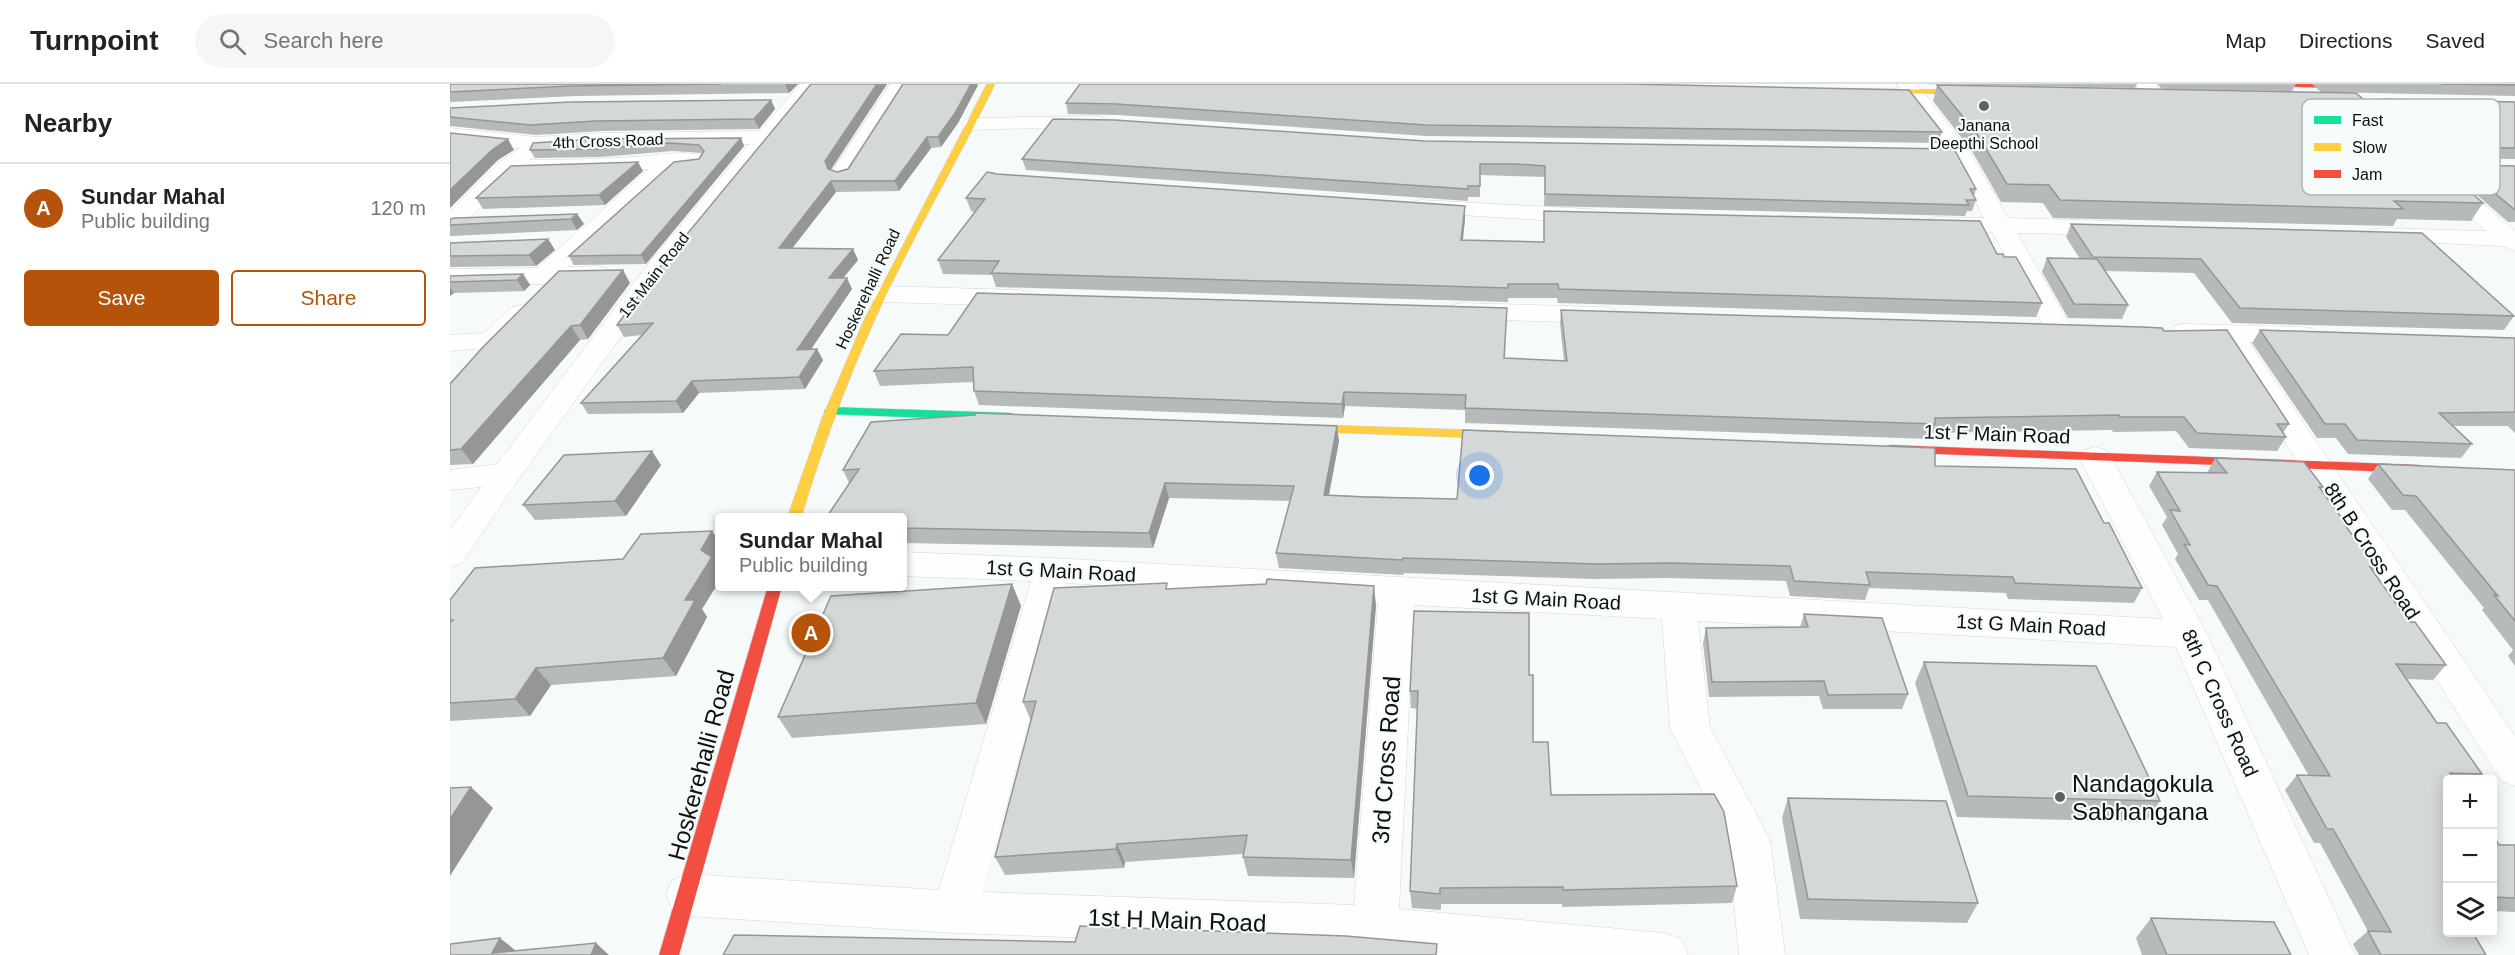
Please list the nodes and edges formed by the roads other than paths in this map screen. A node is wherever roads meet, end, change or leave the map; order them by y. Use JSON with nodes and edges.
{"nodes":[{"id":1,"x":900,"y":84,"type":"edge"},
{"id":2,"x":991,"y":84,"type":"edge"},
{"id":3,"x":2256,"y":84,"type":"edge"},
{"id":4,"x":1910,"y":88,"type":"edge"},
{"id":5,"x":1854,"y":90,"type":"edge"},
{"id":6,"x":2515,"y":90,"type":"edge"},
{"id":7,"x":2358,"y":91,"type":"junction"},
{"id":8,"x":2305,"y":92,"type":"edge"},
{"id":9,"x":1997,"y":93,"type":"edge"},
{"id":10,"x":2363,"y":99,"type":"edge"},
{"id":11,"x":2455,"y":99,"type":"edge"},
{"id":12,"x":2500,"y":103,"type":"edge"},
{"id":13,"x":2515,"y":104,"type":"edge"},
{"id":14,"x":785,"y":109,"type":"edge"},
{"id":15,"x":1118,"y":123,"type":"edge"},
{"id":16,"x":972,"y":124,"type":"junction"},
{"id":17,"x":450,"y":134,"type":"edge"},
{"id":18,"x":539,"y":143,"type":"junction"},
{"id":19,"x":747,"y":159,"type":"junction"},
{"id":20,"x":673,"y":160,"type":"junction"},
{"id":21,"x":508,"y":167,"type":"junction"},
{"id":22,"x":842,"y":173,"type":"edge"},
{"id":23,"x":2460,"y":195,"type":"edge"},
{"id":24,"x":1402,"y":206,"type":"edge"},
{"id":25,"x":610,"y":214,"type":"junction"},
{"id":26,"x":574,"y":215,"type":"edge"},
{"id":27,"x":1614,"y":217,"type":"edge"},
{"id":28,"x":491,"y":218,"type":"edge"},
{"id":29,"x":1919,"y":224,"type":"edge"},
{"id":30,"x":2001,"y":226,"type":"junction"},
{"id":31,"x":2131,"y":228,"type":"edge"},
{"id":32,"x":454,"y":233,"type":"edge"},
{"id":33,"x":2356,"y":235,"type":"edge"},
{"id":34,"x":582,"y":240,"type":"junction"},
{"id":35,"x":549,"y":241,"type":"edge"},
{"id":36,"x":2513,"y":241,"type":"edge"},
{"id":37,"x":654,"y":273,"type":"junction"},
{"id":38,"x":551,"y":276,"type":"junction"},
{"id":39,"x":450,"y":277,"type":"edge"},
{"id":40,"x":882,"y":294,"type":"junction"},
{"id":41,"x":1048,"y":299,"type":"edge"},
{"id":42,"x":1440,"y":310,"type":"edge"},
{"id":43,"x":1630,"y":316,"type":"edge"},
{"id":44,"x":2057,"y":328,"type":"edge"},
{"id":45,"x":2160,"y":331,"type":"edge"},
{"id":46,"x":2229,"y":333,"type":"junction"},
{"id":47,"x":2324,"y":335,"type":"edge"},
{"id":48,"x":492,"y":341,"type":"junction"},
{"id":49,"x":450,"y":343,"type":"edge"},
{"id":50,"x":471,"y":366,"type":"edge"},
{"id":51,"x":830,"y":411,"type":"junction"},
{"id":52,"x":1021,"y":418,"type":"edge"},
{"id":53,"x":1284,"y":427,"type":"edge"},
{"id":54,"x":1522,"y":436,"type":"edge"},
{"id":55,"x":1881,"y":449,"type":"edge"},
{"id":56,"x":2095,"y":457,"type":"junction"},
{"id":57,"x":2316,"y":465,"type":"junction"},
{"id":58,"x":2433,"y":469,"type":"edge"},
{"id":59,"x":507,"y":473,"type":"junction"},
{"id":60,"x":450,"y":480,"type":"edge"},
{"id":61,"x":795,"y":513,"type":"edge"},
{"id":62,"x":450,"y":555,"type":"edge"},
{"id":63,"x":907,"y":564,"type":"edge"},
{"id":64,"x":1052,"y":570,"type":"junction"},
{"id":65,"x":774,"y":591,"type":"edge"},
{"id":66,"x":1397,"y":591,"type":"junction"},
{"id":67,"x":1679,"y":606,"type":"junction"},
{"id":68,"x":2189,"y":634,"type":"junction"},
{"id":69,"x":2515,"y":770,"type":"edge"},
{"id":70,"x":688,"y":895,"type":"junction"},
{"id":71,"x":955,"y":912,"type":"junction"},
{"id":72,"x":1375,"y":930,"type":"junction"},
{"id":73,"x":669,"y":955,"type":"edge"},
{"id":74,"x":1665,"y":955,"type":"edge"},
{"id":75,"x":1762,"y":955,"type":"edge"},
{"id":76,"x":2332,"y":955,"type":"edge"}],
"edges":[{"from":1,"to":22,"type":"street"},
{"from":2,"to":16,"type":"street","name":"Hoskerehalli Road"},
{"from":3,"to":8,"type":"street"},
{"from":4,"to":5,"type":"street"},
{"from":4,"to":9,"type":"street"},
{"from":4,"to":30,"type":"street"},
{"from":6,"to":7,"type":"street"},
{"from":7,"to":8,"type":"street"},
{"from":7,"to":8,"type":"street"},
{"from":7,"to":10,"type":"street"},
{"from":7,"to":11,"type":"street"},
{"from":12,"to":13,"type":"street"},
{"from":14,"to":18,"type":"street","name":"4th Cross Road"},
{"from":14,"to":19,"type":"street","name":"1st Main Road"},
{"from":15,"to":16,"type":"street"},
{"from":16,"to":40,"type":"street","name":"Hoskerehalli Road"},
{"from":17,"to":18,"type":"street","name":"4th Cross Road"},
{"from":18,"to":21,"type":"street"},
{"from":19,"to":20,"type":"street"},
{"from":19,"to":37,"type":"street","name":"1st Main Road"},
{"from":20,"to":21,"type":"street"},
{"from":20,"to":25,"type":"street"},
{"from":21,"to":32,"type":"street"},
{"from":23,"to":36,"type":"street"},
{"from":24,"to":27,"type":"street"},
{"from":25,"to":26,"type":"street"},
{"from":25,"to":34,"type":"street"},
{"from":28,"to":32,"type":"street"},
{"from":29,"to":30,"type":"street"},
{"from":30,"to":31,"type":"street"},
{"from":30,"to":44,"type":"street"},
{"from":33,"to":36,"type":"street"},
{"from":34,"to":35,"type":"street"},
{"from":34,"to":38,"type":"street"},
{"from":37,"to":38,"type":"street"},
{"from":37,"to":59,"type":"street","name":"1st Main Road"},
{"from":38,"to":39,"type":"street"},
{"from":38,"to":48,"type":"street"},
{"from":40,"to":41,"type":"street"},
{"from":40,"to":51,"type":"street","name":"Hoskerehalli Road"},
{"from":42,"to":43,"type":"street"},
{"from":45,"to":46,"type":"street"},
{"from":46,"to":47,"type":"street"},
{"from":46,"to":57,"type":"street","name":"8th B Cross Road"},
{"from":48,"to":49,"type":"street"},
{"from":48,"to":50,"type":"street"},
{"from":51,"to":52,"type":"street"},
{"from":51,"to":61,"type":"street","name":"Hoskerehalli Road"},
{"from":53,"to":54,"type":"street"},
{"from":55,"to":56,"type":"street","name":"1st F Main Road"},
{"from":56,"to":57,"type":"street","name":"1st F Main Road"},
{"from":56,"to":68,"type":"street","name":"8th C Cross Road"},
{"from":57,"to":58,"type":"street","name":"1st F Main Road"},
{"from":57,"to":69,"type":"street","name":"8th B Cross Road"},
{"from":59,"to":60,"type":"street"},
{"from":59,"to":62,"type":"street","name":"1st Main Road"},
{"from":63,"to":64,"type":"street","name":"1st G Main Road"},
{"from":64,"to":66,"type":"street","name":"1st G Main Road"},
{"from":64,"to":71,"type":"street"},
{"from":65,"to":70,"type":"street","name":"Hoskerehalli Road"},
{"from":66,"to":67,"type":"street","name":"1st G Main Road"},
{"from":66,"to":72,"type":"street","name":"3rd Cross Road"},
{"from":67,"to":68,"type":"street","name":"1st G Main Road"},
{"from":67,"to":75,"type":"street"},
{"from":68,"to":76,"type":"street","name":"8th C Cross Road"},
{"from":70,"to":71,"type":"street","name":"1st H Main Road"},
{"from":70,"to":73,"type":"street","name":"Hoskerehalli Road"},
{"from":71,"to":72,"type":"street","name":"1st H Main Road"},
{"from":72,"to":74,"type":"street","name":"1st H Main Road"}]}
